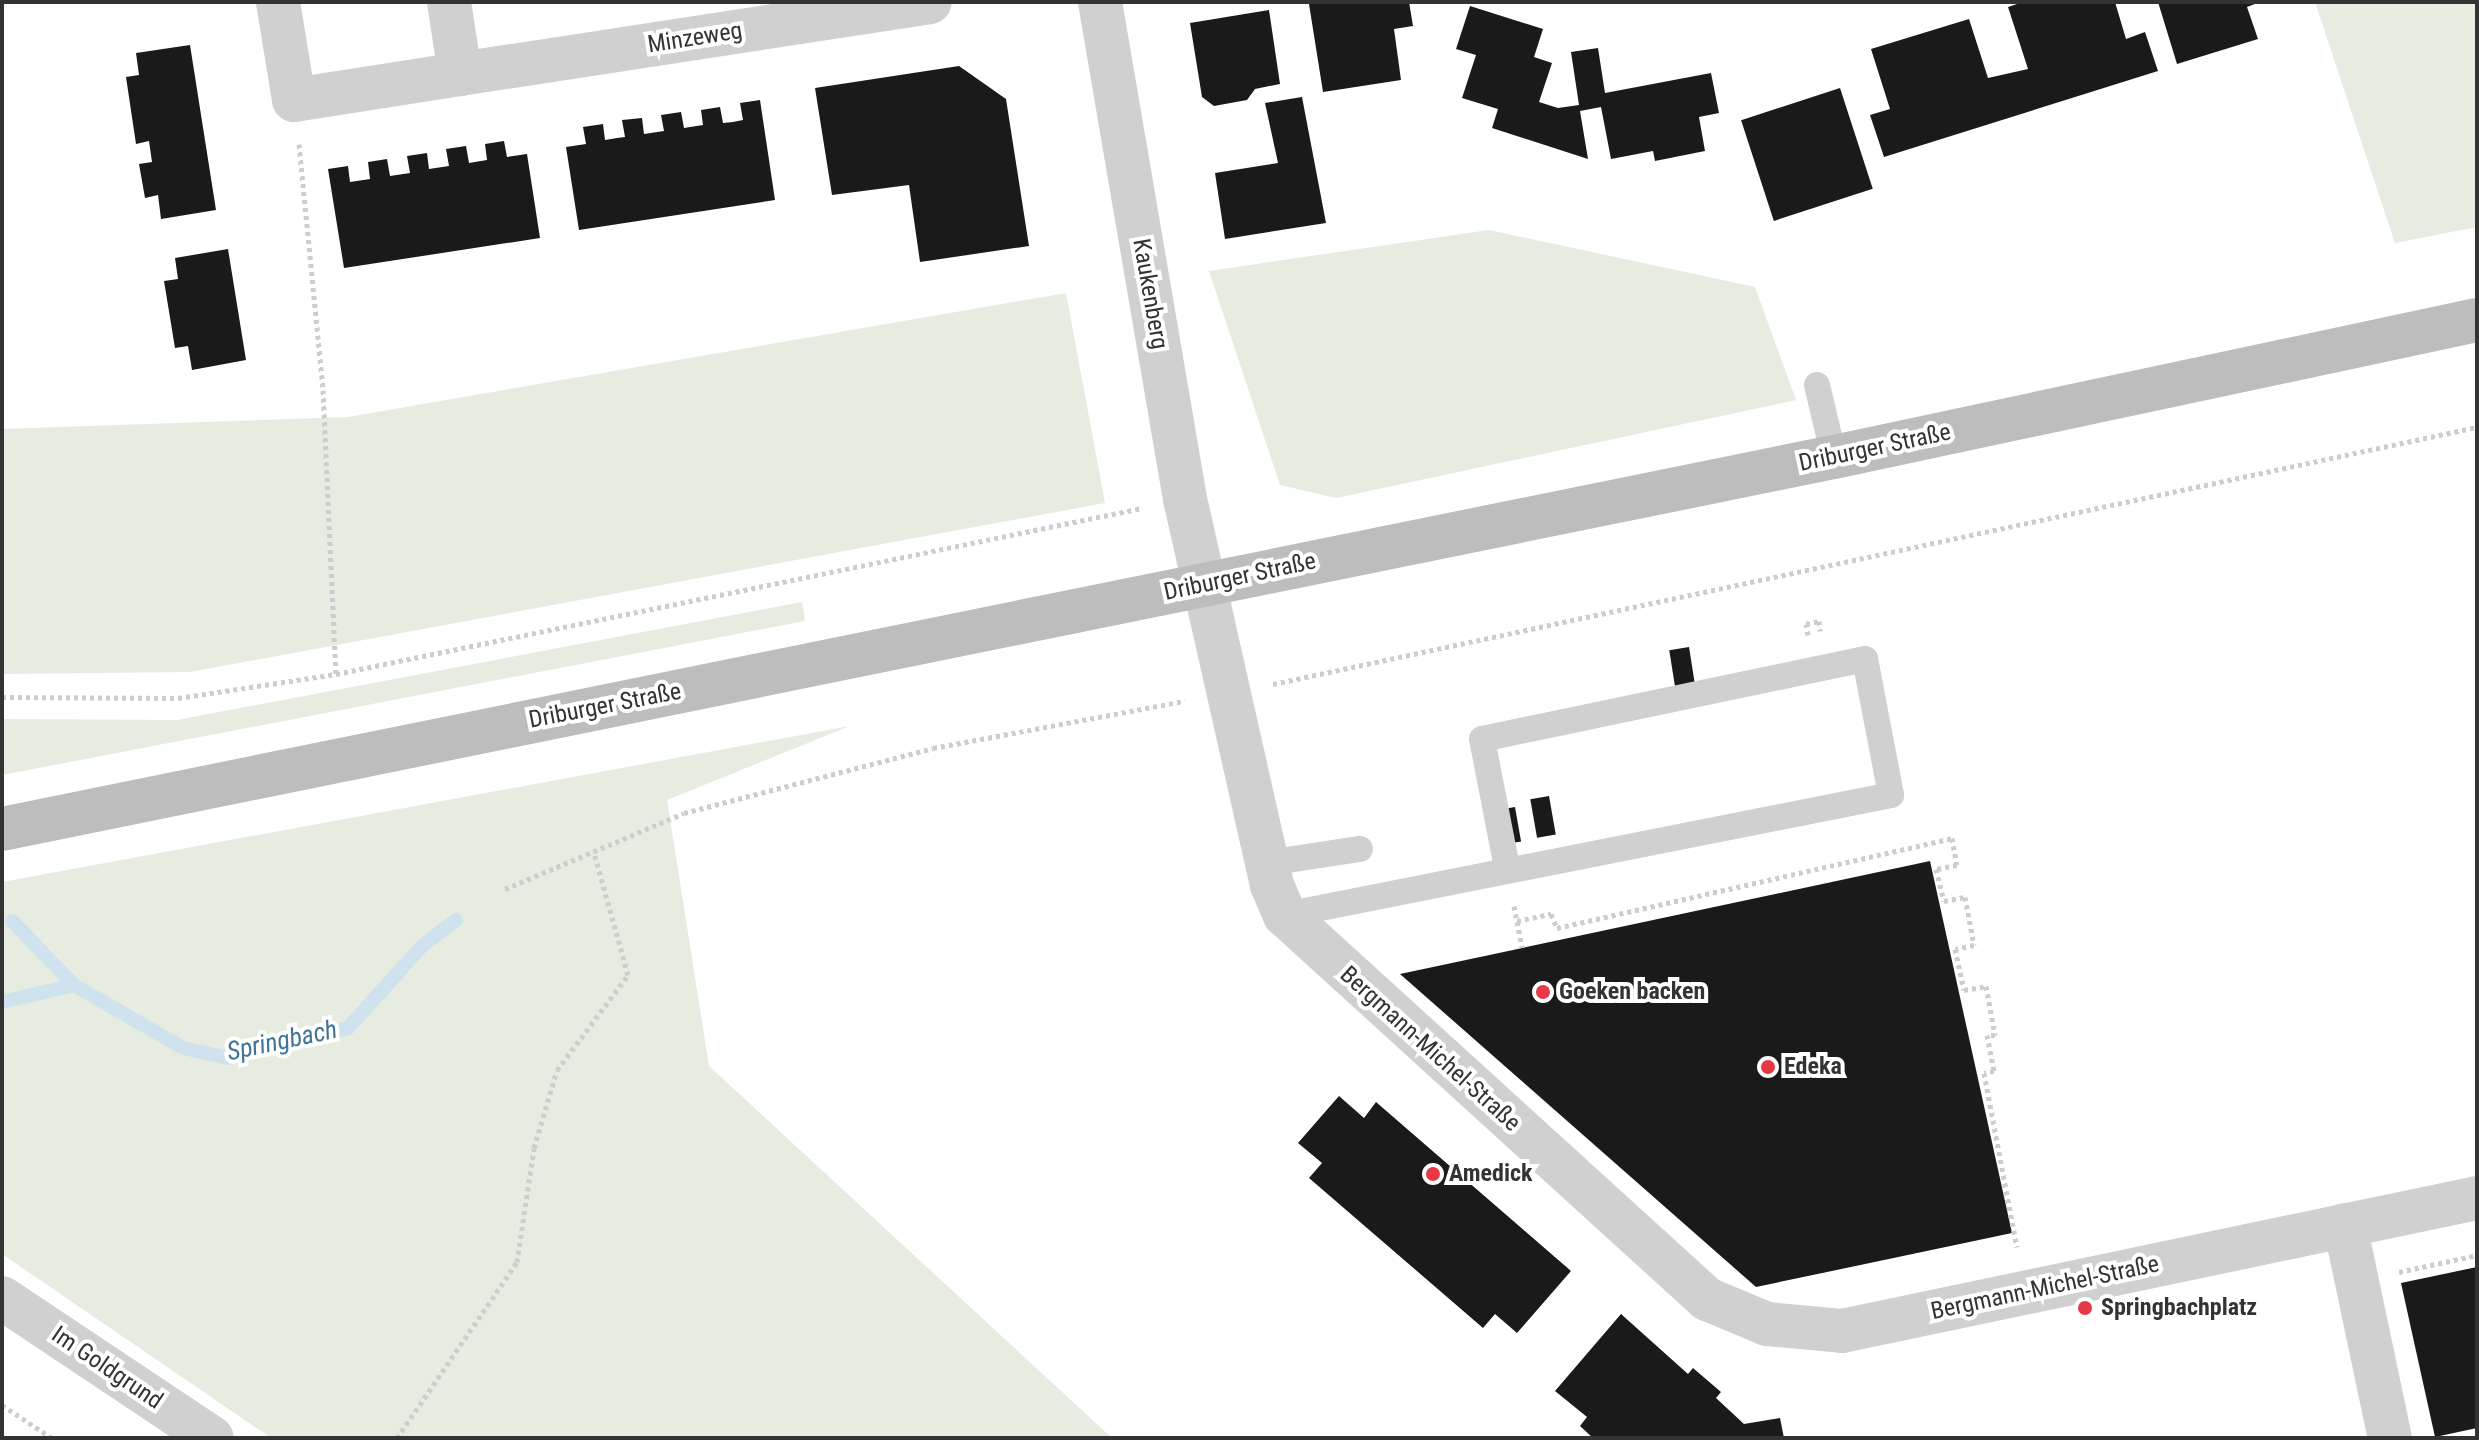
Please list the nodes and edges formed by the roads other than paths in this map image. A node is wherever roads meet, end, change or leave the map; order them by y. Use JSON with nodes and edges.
{"nodes":[{"id":1,"x":278,"y":2,"type":"edge"},
{"id":2,"x":449,"y":2,"type":"edge"},
{"id":3,"x":930,"y":2,"type":"edge"},
{"id":4,"x":1100,"y":2,"type":"edge"},
{"id":5,"x":460,"y":74,"type":"junction"},
{"id":6,"x":2477,"y":320,"type":"edge"},
{"id":7,"x":1817,"y":385,"type":"dead end"},
{"id":8,"x":1834,"y":457,"type":"junction"},
{"id":9,"x":1204,"y":586,"type":"junction"},
{"id":10,"x":2,"y":829,"type":"edge"},
{"id":11,"x":1360,"y":849,"type":"dead end"},
{"id":12,"x":1267,"y":863,"type":"junction"},
{"id":13,"x":1507,"y":868,"type":"junction"},
{"id":14,"x":1285,"y":915,"type":"junction"},
{"id":15,"x":2477,"y":1198,"type":"edge"},
{"id":16,"x":2345,"y":1225,"type":"junction"},
{"id":17,"x":2,"y":1298,"type":"edge"},
{"id":18,"x":212,"y":1438,"type":"edge"},
{"id":19,"x":2390,"y":1438,"type":"edge"}],
"edges":[{"from":1,"to":5,"type":"street","name":"Minzeweg"},
{"from":2,"to":5,"type":"street"},
{"from":3,"to":5,"type":"street","name":"Minzeweg"},
{"from":4,"to":9,"type":"street","name":"Kaukenberg"},
{"from":6,"to":8,"type":"main road","name":"Driburger Straße"},
{"from":7,"to":8,"type":"lane"},
{"from":8,"to":9,"type":"main road","name":"Driburger Straße"},
{"from":9,"to":10,"type":"main road","name":"Driburger Straße"},
{"from":9,"to":12,"type":"street","name":"Bergmann-Michel-Straße"},
{"from":11,"to":12,"type":"lane"},
{"from":12,"to":14,"type":"street","name":"Bergmann-Michel-Straße"},
{"from":13,"to":13,"type":"lane"},
{"from":13,"to":14,"type":"lane"},
{"from":14,"to":16,"type":"street","name":"Bergmann-Michel-Straße"},
{"from":15,"to":16,"type":"street","name":"Bergmann-Michel-Straße"},
{"from":16,"to":19,"type":"street"},
{"from":17,"to":18,"type":"street","name":"Im Goldgrund"}]}
